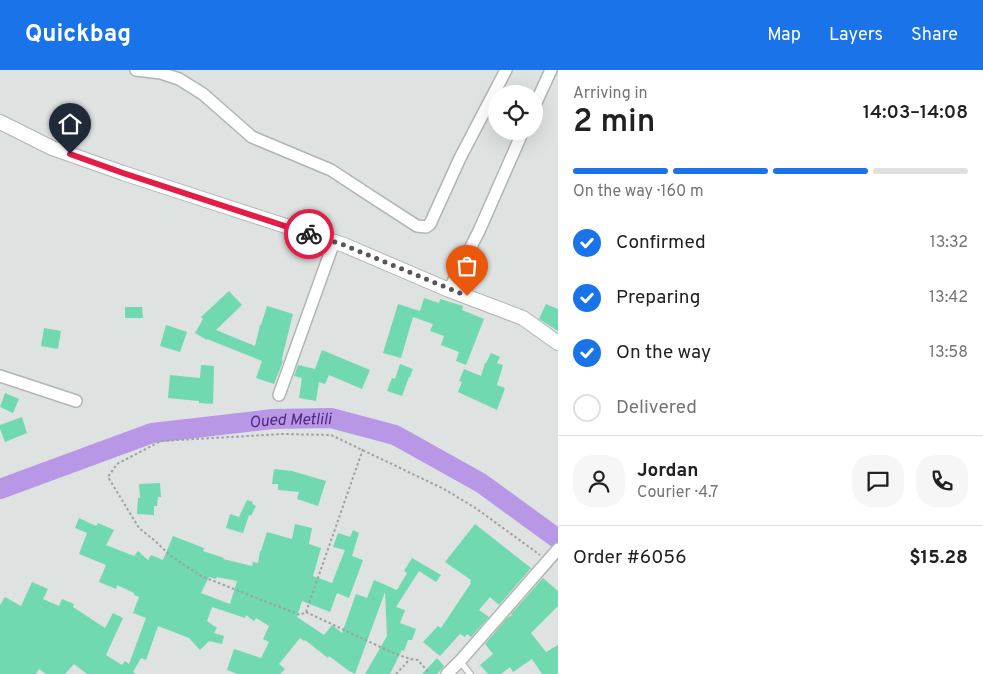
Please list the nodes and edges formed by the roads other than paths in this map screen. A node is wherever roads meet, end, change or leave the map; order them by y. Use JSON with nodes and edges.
{"nodes":[{"id":1,"x":136,"y":70,"type":"edge"},
{"id":2,"x":506,"y":70,"type":"edge"},
{"id":3,"x":551,"y":70,"type":"edge"},
{"id":4,"x":178,"y":74,"type":"edge"},
{"id":5,"x":543,"y":87,"type":"edge"},
{"id":6,"x":0,"y":122,"type":"edge"},
{"id":7,"x":519,"y":140,"type":"edge"},
{"id":8,"x":334,"y":242,"type":"junction"},
{"id":9,"x":449,"y":290,"type":"junction"},
{"id":10,"x":558,"y":344,"type":"edge"},
{"id":11,"x":0,"y":376,"type":"edge"},
{"id":12,"x":279,"y":395,"type":"dead end"},
{"id":13,"x":76,"y":402,"type":"dead end"},
{"id":14,"x":558,"y":549,"type":"edge"},
{"id":15,"x":460,"y":661,"type":"junction"},
{"id":16,"x":447,"y":674,"type":"edge"},
{"id":17,"x":470,"y":674,"type":"edge"}],
"edges":[{"from":1,"to":4,"type":"street"},
{"from":2,"to":4,"type":"street"},
{"from":3,"to":5,"type":"street"},
{"from":6,"to":8,"type":"street"},
{"from":7,"to":9,"type":"street"},
{"from":8,"to":9,"type":"street"},
{"from":8,"to":12,"type":"street"},
{"from":9,"to":10,"type":"street"},
{"from":11,"to":13,"type":"street"},
{"from":14,"to":15,"type":"street"},
{"from":15,"to":16,"type":"street"},
{"from":15,"to":17,"type":"lane"}]}
